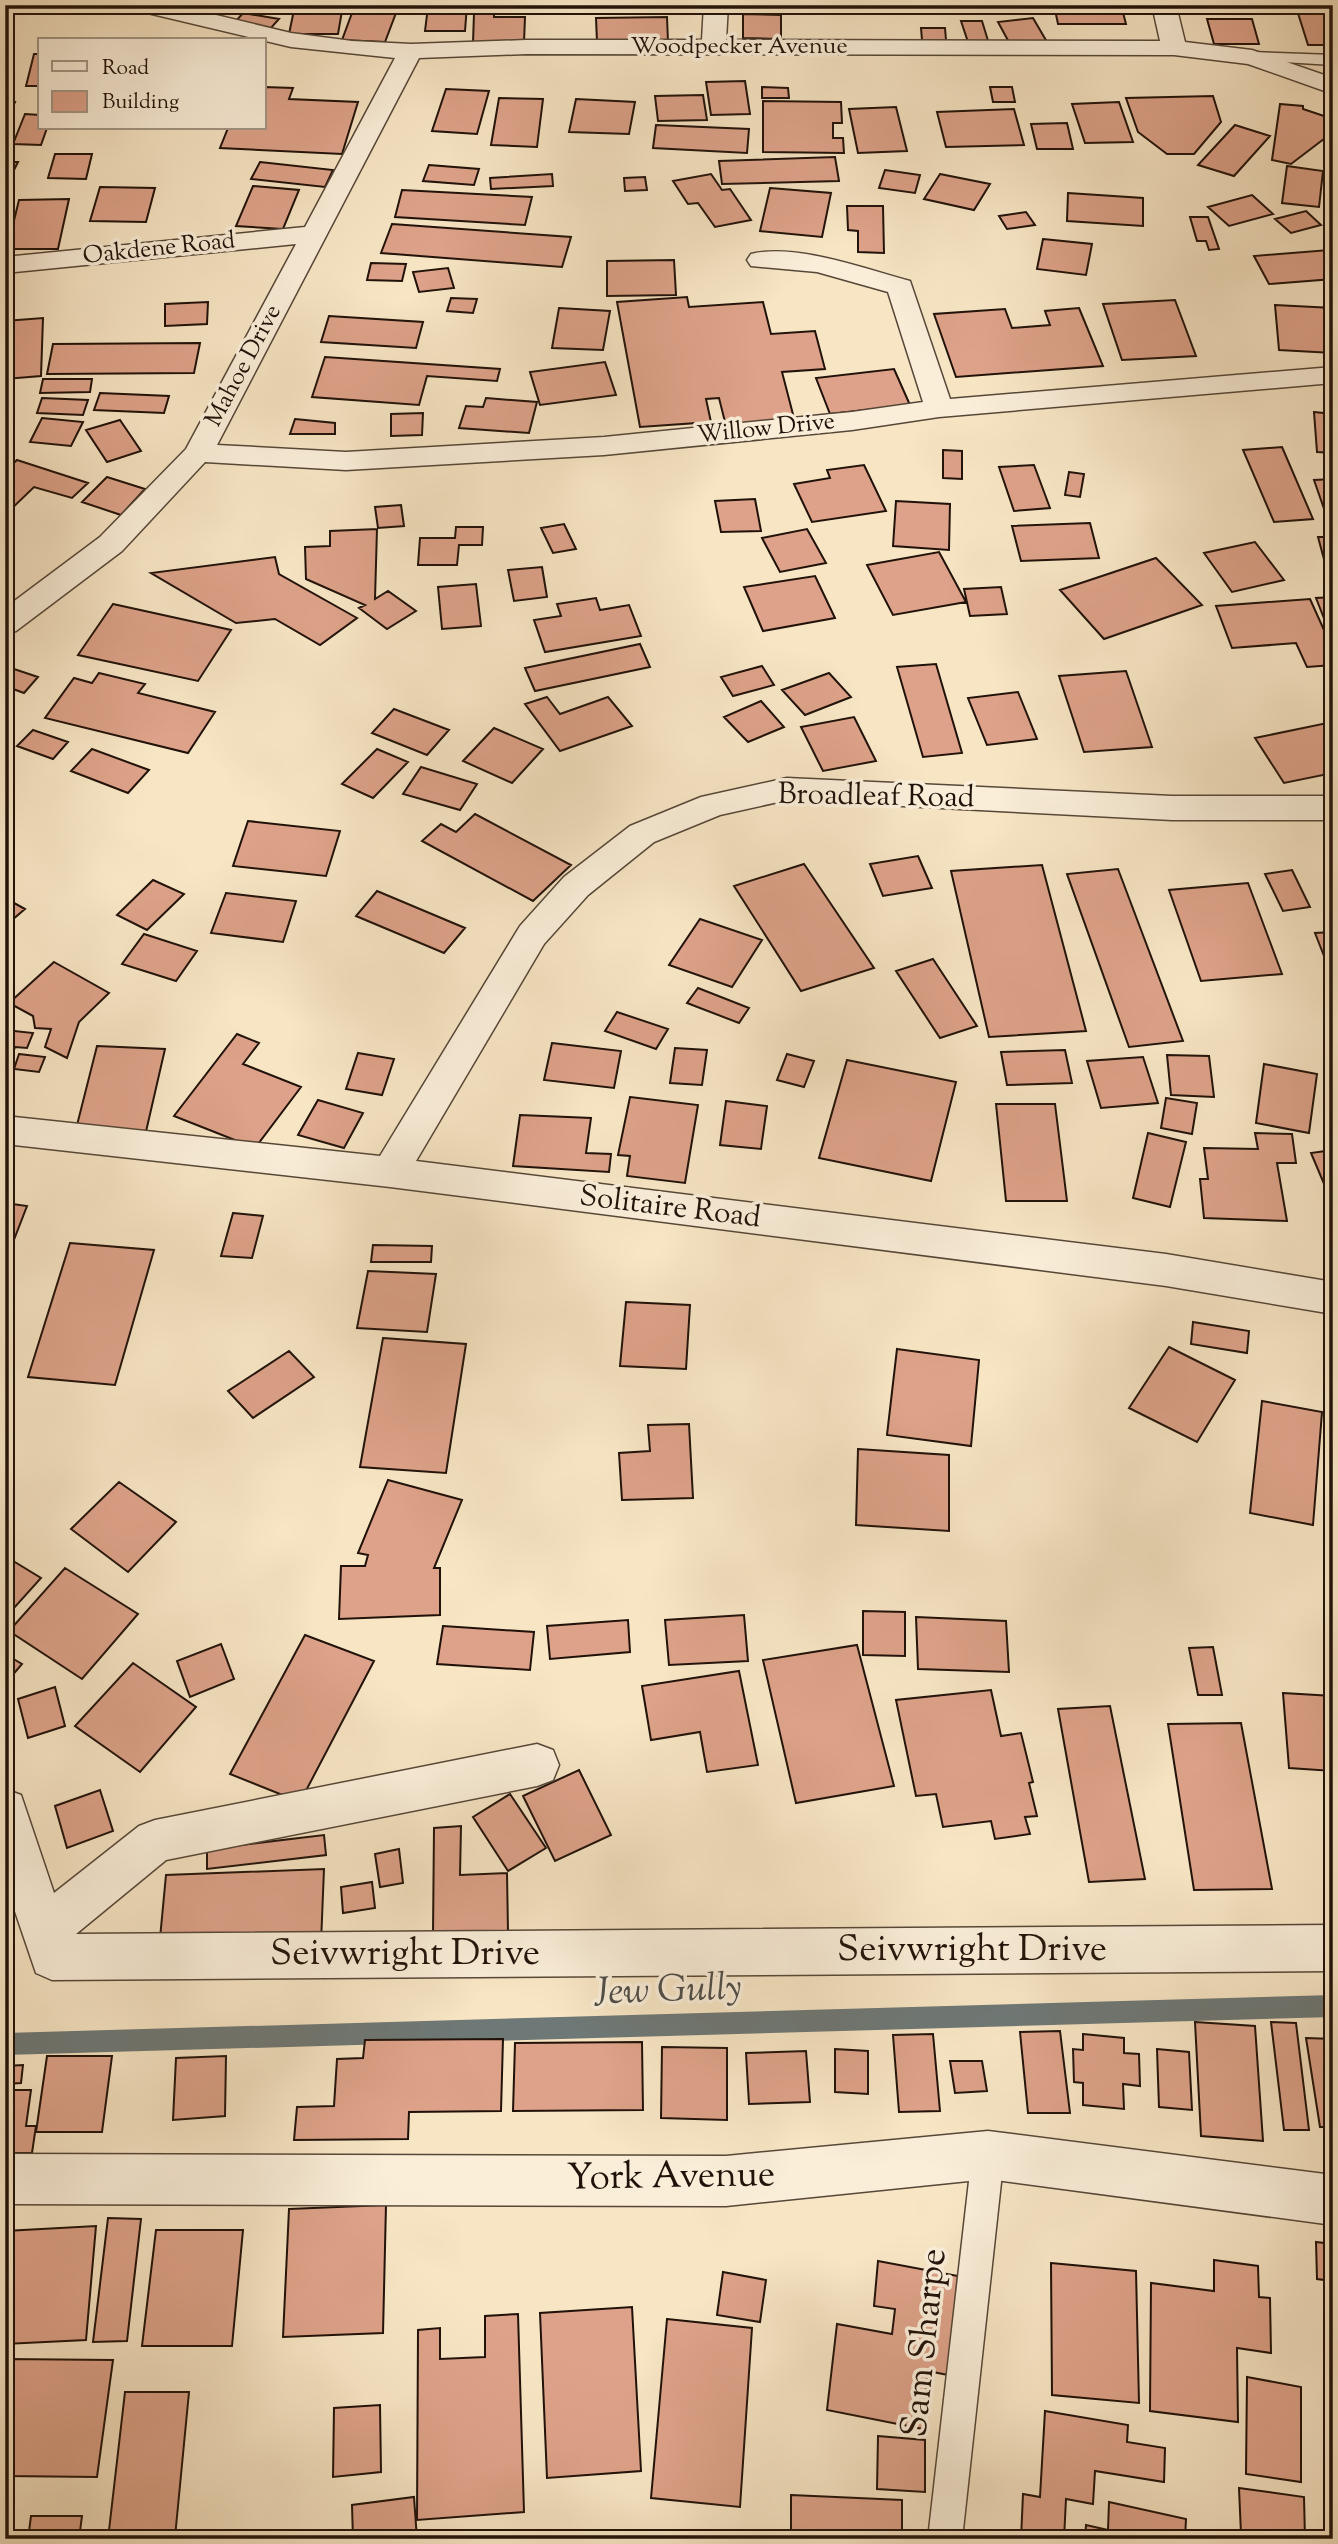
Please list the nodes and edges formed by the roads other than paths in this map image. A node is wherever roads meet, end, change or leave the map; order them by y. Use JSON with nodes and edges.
{"nodes":[{"id":1,"x":143,"y":5,"type":"edge"},
{"id":2,"x":716,"y":5,"type":"edge"},
{"id":3,"x":1164,"y":5,"type":"edge"},
{"id":4,"x":714,"y":47,"type":"junction"},
{"id":5,"x":1174,"y":48,"type":"junction"},
{"id":6,"x":411,"y":51,"type":"junction"},
{"id":7,"x":1252,"y":57,"type":"junction"},
{"id":8,"x":1333,"y":60,"type":"edge"},
{"id":9,"x":1333,"y":87,"type":"edge"},
{"id":10,"x":313,"y":234,"type":"junction"},
{"id":11,"x":760,"y":260,"type":"dead end"},
{"id":12,"x":5,"y":265,"type":"edge"},
{"id":13,"x":1333,"y":376,"type":"edge"},
{"id":14,"x":939,"y":408,"type":"junction"},
{"id":15,"x":198,"y":453,"type":"junction"},
{"id":16,"x":5,"y":624,"type":"edge"},
{"id":17,"x":1333,"y":808,"type":"edge"},
{"id":18,"x":5,"y":1130,"type":"edge"},
{"id":19,"x":390,"y":1172,"type":"junction"},
{"id":20,"x":1333,"y":1298,"type":"edge"},
{"id":21,"x":537,"y":1765,"type":"dead end"},
{"id":22,"x":5,"y":1810,"type":"edge"},
{"id":23,"x":44,"y":1932,"type":"junction"},
{"id":24,"x":1333,"y":1948,"type":"edge"},
{"id":25,"x":988,"y":2155,"type":"junction"},
{"id":26,"x":5,"y":2179,"type":"edge"},
{"id":27,"x":1333,"y":2200,"type":"edge"},
{"id":28,"x":945,"y":2539,"type":"edge"}],
"edges":[{"from":1,"to":6,"type":"street","name":"Woodpecker Avenue"},
{"from":2,"to":4,"type":"street"},
{"from":3,"to":5,"type":"street"},
{"from":4,"to":5,"type":"street","name":"Woodpecker Avenue"},
{"from":4,"to":6,"type":"street","name":"Woodpecker Avenue"},
{"from":5,"to":7,"type":"street","name":"Woodpecker Avenue"},
{"from":6,"to":10,"type":"street","name":"Mahoe Drive"},
{"from":7,"to":8,"type":"lane"},
{"from":7,"to":9,"type":"street","name":"Woodpecker Avenue"},
{"from":10,"to":12,"type":"street","name":"Oakdene Road"},
{"from":10,"to":15,"type":"street","name":"Mahoe Drive"},
{"from":11,"to":14,"type":"street"},
{"from":13,"to":14,"type":"street","name":"Willow Drive"},
{"from":14,"to":15,"type":"street","name":"Willow Drive"},
{"from":15,"to":16,"type":"street","name":"Mahoe Drive"},
{"from":17,"to":19,"type":"street","name":"Broadleaf Road"},
{"from":18,"to":19,"type":"street","name":"Solitaire Road"},
{"from":19,"to":20,"type":"street","name":"Solitaire Road"},
{"from":21,"to":23,"type":"street"},
{"from":22,"to":23,"type":"street","name":"Seivwright Drive"},
{"from":23,"to":24,"type":"street","name":"Seivwright Drive"},
{"from":25,"to":26,"type":"street","name":"York Avenue"},
{"from":25,"to":27,"type":"street","name":"York Avenue"},
{"from":25,"to":28,"type":"lane","name":"Sam Sharpe"}]}
